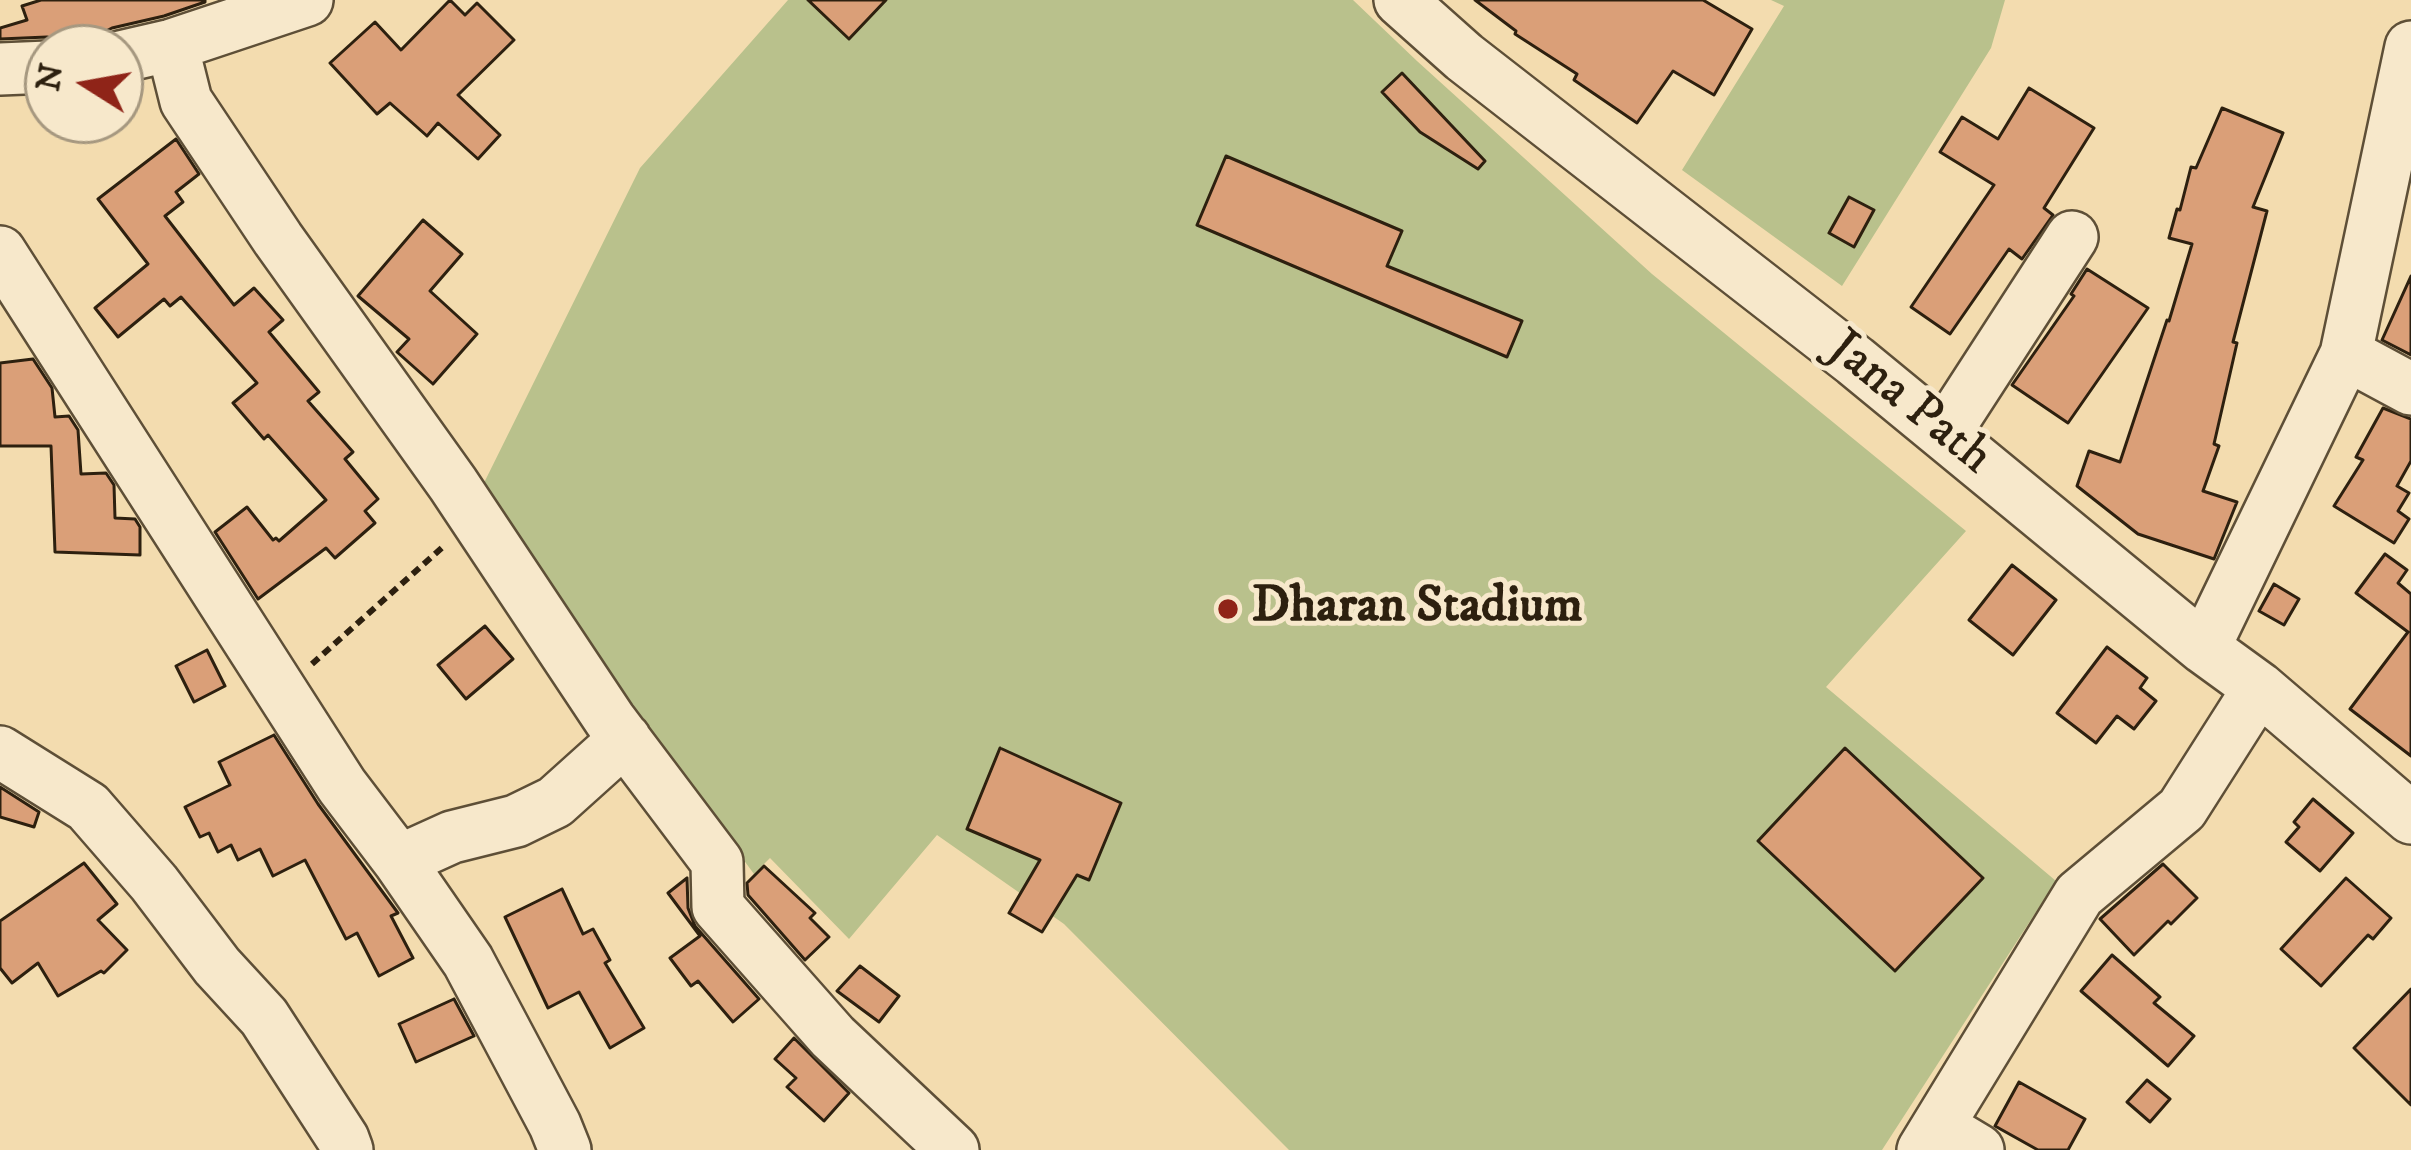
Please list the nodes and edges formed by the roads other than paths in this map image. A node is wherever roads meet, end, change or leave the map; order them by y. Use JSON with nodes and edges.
{"nodes":[{"id":1,"x":308,"y":0,"type":"edge"},
{"id":2,"x":1400,"y":0,"type":"edge"},
{"id":3,"x":172,"y":45,"type":"junction"},
{"id":4,"x":2411,"y":46,"type":"edge"},
{"id":5,"x":144,"y":51,"type":"edge"},
{"id":6,"x":2072,"y":237,"type":"dead end"},
{"id":7,"x":0,"y":252,"type":"edge"},
{"id":8,"x":2346,"y":354,"type":"junction"},
{"id":9,"x":2411,"y":389,"type":"edge"},
{"id":10,"x":1945,"y":434,"type":"junction"},
{"id":11,"x":2204,"y":648,"type":"junction"},
{"id":12,"x":2260,"y":688,"type":"junction"},
{"id":13,"x":625,"y":740,"type":"junction"},
{"id":14,"x":0,"y":752,"type":"edge"},
{"id":15,"x":2411,"y":818,"type":"edge"},
{"id":16,"x":399,"y":861,"type":"junction"},
{"id":17,"x":1946,"y":1142,"type":"edge"},
{"id":18,"x":347,"y":1150,"type":"edge"},
{"id":19,"x":565,"y":1150,"type":"edge"},
{"id":20,"x":953,"y":1150,"type":"edge"}],
"edges":[{"from":1,"to":3,"type":"street"},
{"from":2,"to":10,"type":"street","name":"Jana Path"},
{"from":3,"to":5,"type":"street"},
{"from":3,"to":13,"type":"street"},
{"from":4,"to":8,"type":"street"},
{"from":6,"to":10,"type":"street"},
{"from":7,"to":16,"type":"street"},
{"from":8,"to":9,"type":"street"},
{"from":8,"to":11,"type":"street"},
{"from":10,"to":11,"type":"street","name":"Jana Path"},
{"from":11,"to":12,"type":"street","name":"Jana Path"},
{"from":12,"to":15,"type":"street","name":"Jana Path"},
{"from":12,"to":17,"type":"street"},
{"from":13,"to":16,"type":"street"},
{"from":13,"to":20,"type":"street"},
{"from":14,"to":18,"type":"street"},
{"from":16,"to":19,"type":"street"}]}
